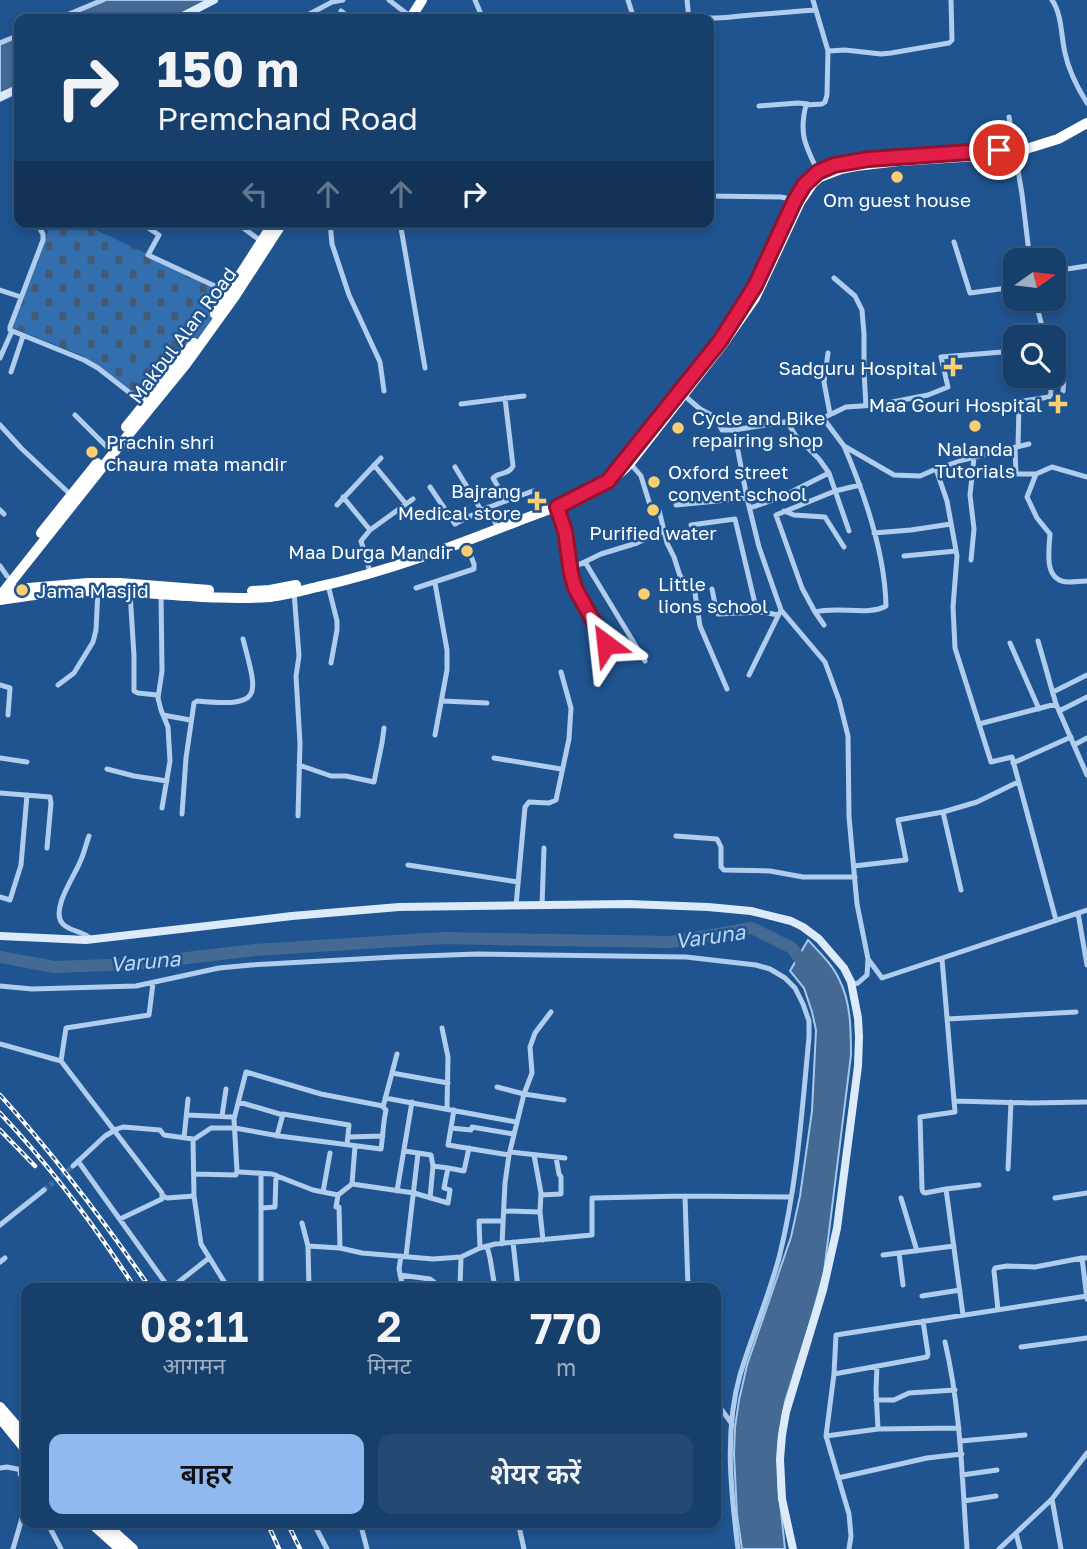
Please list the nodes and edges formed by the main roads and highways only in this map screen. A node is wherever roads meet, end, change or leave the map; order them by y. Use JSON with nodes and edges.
{"nodes":[{"id":1,"x":1087,"y":122,"type":"edge"},
{"id":2,"x":819,"y":174,"type":"junction"},
{"id":3,"x":270,"y":228,"type":"edge"},
{"id":4,"x":279,"y":228,"type":"edge"},
{"id":5,"x":232,"y":294,"type":"junction"},
{"id":6,"x":165,"y":385,"type":"junction"},
{"id":7,"x":681,"y":393,"type":"junction"},
{"id":8,"x":111,"y":451,"type":"junction"},
{"id":9,"x":608,"y":481,"type":"junction"},
{"id":10,"x":74,"y":498,"type":"junction"},
{"id":11,"x":460,"y":543,"type":"junction"},
{"id":12,"x":1,"y":593,"type":"edge"},
{"id":13,"x":0,"y":1407,"type":"edge"},
{"id":14,"x":0,"y":1418,"type":"edge"},
{"id":15,"x":21,"y":1431,"type":"edge"},
{"id":16,"x":21,"y":1444,"type":"edge"},
{"id":17,"x":97,"y":1528,"type":"edge"},
{"id":18,"x":110,"y":1528,"type":"edge"},
{"id":19,"x":120,"y":1549,"type":"edge"},
{"id":20,"x":133,"y":1549,"type":"edge"}],
"edges":[{"from":1,"to":2,"type":"highway"},
{"from":2,"to":7,"type":"highway"},
{"from":2,"to":7,"type":"highway"},
{"from":3,"to":5,"type":"highway","name":"Makbul Alan Road"},
{"from":4,"to":5,"type":"highway","name":"Makbul Alan Road"},
{"from":5,"to":6,"type":"highway","name":"Makbul Alan Road"},
{"from":6,"to":8,"type":"highway","name":"Makbul Alan Road"},
{"from":6,"to":8,"type":"highway","name":"Makbul Alan Road"},
{"from":7,"to":9,"type":"highway"},
{"from":7,"to":9,"type":"highway"},
{"from":8,"to":10,"type":"highway","name":"Makbul Alan Road"},
{"from":9,"to":11,"type":"highway"},
{"from":10,"to":12,"type":"highway","name":"Makbul Alan Road"},
{"from":10,"to":12,"type":"highway","name":"Makbul Alan Road"},
{"from":11,"to":12,"type":"highway"},
{"from":11,"to":12,"type":"highway"},
{"from":13,"to":15,"type":"highway"},
{"from":14,"to":16,"type":"highway"},
{"from":17,"to":19,"type":"highway"},
{"from":18,"to":20,"type":"highway"}]}
